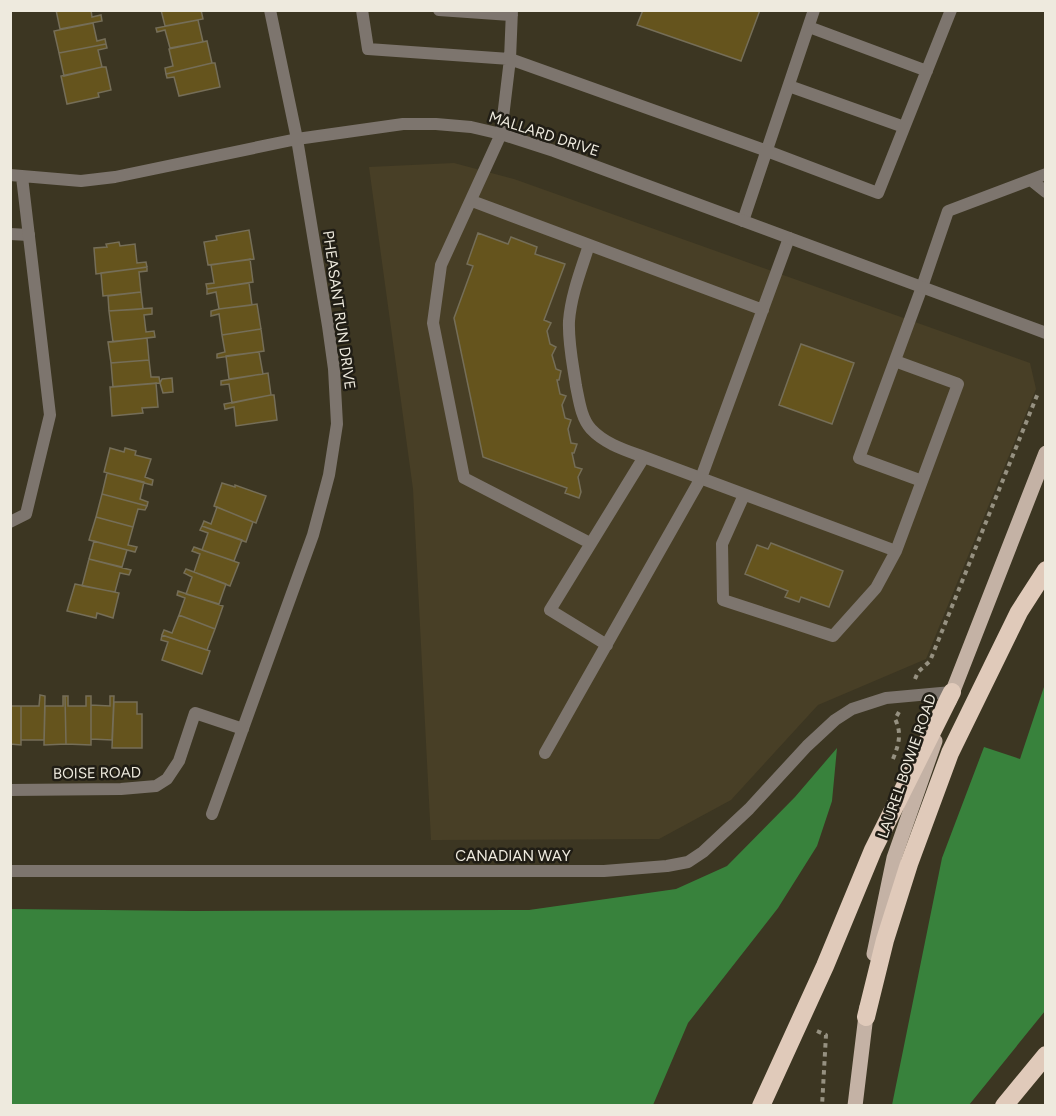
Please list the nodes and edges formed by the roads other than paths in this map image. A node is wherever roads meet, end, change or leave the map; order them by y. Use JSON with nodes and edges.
{"nodes":[{"id":1,"x":270,"y":10,"type":"edge"},
{"id":2,"x":362,"y":10,"type":"edge"},
{"id":3,"x":440,"y":10,"type":"edge"},
{"id":4,"x":814,"y":10,"type":"edge"},
{"id":5,"x":949,"y":11,"type":"edge"},
{"id":6,"x":512,"y":13,"type":"edge"},
{"id":7,"x":809,"y":27,"type":"junction"},
{"id":8,"x":510,"y":59,"type":"junction"},
{"id":9,"x":927,"y":71,"type":"junction"},
{"id":10,"x":789,"y":86,"type":"junction"},
{"id":11,"x":904,"y":128,"type":"junction"},
{"id":12,"x":501,"y":134,"type":"junction"},
{"id":13,"x":297,"y":139,"type":"junction"},
{"id":14,"x":767,"y":151,"type":"junction"},
{"id":15,"x":1046,"y":174,"type":"edge"},
{"id":16,"x":16,"y":176,"type":"edge"},
{"id":17,"x":1031,"y":180,"type":"junction"},
{"id":18,"x":1046,"y":192,"type":"edge"},
{"id":19,"x":472,"y":201,"type":"junction"},
{"id":20,"x":743,"y":221,"type":"junction"},
{"id":21,"x":10,"y":234,"type":"edge"},
{"id":22,"x":29,"y":235,"type":"junction"},
{"id":23,"x":789,"y":238,"type":"junction"},
{"id":24,"x":589,"y":245,"type":"junction"},
{"id":25,"x":922,"y":287,"type":"junction"},
{"id":26,"x":763,"y":310,"type":"junction"},
{"id":27,"x":1046,"y":333,"type":"edge"},
{"id":28,"x":895,"y":360,"type":"junction"},
{"id":29,"x":1046,"y":453,"type":"edge"},
{"id":30,"x":644,"y":457,"type":"junction"},
{"id":31,"x":701,"y":478,"type":"junction"},
{"id":32,"x":922,"y":481,"type":"junction"},
{"id":33,"x":744,"y":495,"type":"junction"},
{"id":34,"x":10,"y":522,"type":"edge"},
{"id":35,"x":590,"y":543,"type":"junction"},
{"id":36,"x":896,"y":551,"type":"junction"},
{"id":37,"x":1046,"y":570,"type":"edge"},
{"id":38,"x":607,"y":645,"type":"junction"},
{"id":39,"x":952,"y":692,"type":"junction"},
{"id":40,"x":243,"y":729,"type":"junction"},
{"id":41,"x":545,"y":753,"type":"dead end"},
{"id":42,"x":10,"y":790,"type":"edge"},
{"id":43,"x":212,"y":814,"type":"dead end"},
{"id":44,"x":10,"y":871,"type":"edge"},
{"id":45,"x":866,"y":1017,"type":"junction"},
{"id":46,"x":1046,"y":1055,"type":"edge"},
{"id":47,"x":761,"y":1106,"type":"edge"},
{"id":48,"x":855,"y":1106,"type":"edge"},
{"id":49,"x":1004,"y":1106,"type":"edge"}],
"edges":[{"from":1,"to":13,"type":"street","name":"PHEASANT RUN DRIVE"},
{"from":2,"to":8,"type":"street"},
{"from":3,"to":6,"type":"street"},
{"from":4,"to":7,"type":"street"},
{"from":5,"to":9,"type":"street"},
{"from":6,"to":8,"type":"street"},
{"from":7,"to":9,"type":"street"},
{"from":7,"to":10,"type":"street"},
{"from":8,"to":12,"type":"street"},
{"from":8,"to":14,"type":"street"},
{"from":9,"to":11,"type":"street"},
{"from":10,"to":11,"type":"street"},
{"from":10,"to":14,"type":"street"},
{"from":11,"to":14,"type":"street"},
{"from":12,"to":13,"type":"street","name":"MALLARD DRIVE"},
{"from":12,"to":19,"type":"street"},
{"from":12,"to":20,"type":"street","name":"MALLARD DRIVE"},
{"from":13,"to":16,"type":"street","name":"MALLARD DRIVE"},
{"from":13,"to":40,"type":"street","name":"PHEASANT RUN DRIVE"},
{"from":14,"to":20,"type":"street"},
{"from":15,"to":17,"type":"street"},
{"from":16,"to":22,"type":"street"},
{"from":17,"to":18,"type":"street"},
{"from":17,"to":25,"type":"street"},
{"from":19,"to":24,"type":"street"},
{"from":19,"to":35,"type":"street"},
{"from":20,"to":23,"type":"street","name":"MALLARD DRIVE"},
{"from":21,"to":22,"type":"street"},
{"from":22,"to":34,"type":"street"},
{"from":23,"to":25,"type":"street","name":"MALLARD DRIVE"},
{"from":23,"to":26,"type":"street"},
{"from":24,"to":26,"type":"street"},
{"from":24,"to":30,"type":"street"},
{"from":25,"to":27,"type":"street","name":"MALLARD DRIVE"},
{"from":25,"to":28,"type":"street"},
{"from":26,"to":31,"type":"street"},
{"from":28,"to":32,"type":"street"},
{"from":28,"to":32,"type":"street"},
{"from":29,"to":39,"type":"main road","name":"LAUREL BOWIE ROAD"},
{"from":30,"to":31,"type":"street"},
{"from":30,"to":35,"type":"street"},
{"from":31,"to":33,"type":"street"},
{"from":31,"to":38,"type":"street"},
{"from":32,"to":36,"type":"street"},
{"from":33,"to":36,"type":"street"},
{"from":33,"to":36,"type":"street"},
{"from":35,"to":38,"type":"street"},
{"from":37,"to":45,"type":"highway"},
{"from":38,"to":41,"type":"street"},
{"from":39,"to":44,"type":"street","name":"CANADIAN WAY"},
{"from":39,"to":45,"type":"main road","name":"LAUREL BOWIE ROAD"},
{"from":39,"to":47,"type":"highway"},
{"from":40,"to":42,"type":"street","name":"BOISE ROAD"},
{"from":40,"to":43,"type":"street","name":"PHEASANT RUN DRIVE"},
{"from":45,"to":48,"type":"main road","name":"LAUREL BOWIE ROAD"},
{"from":46,"to":49,"type":"highway"}]}
